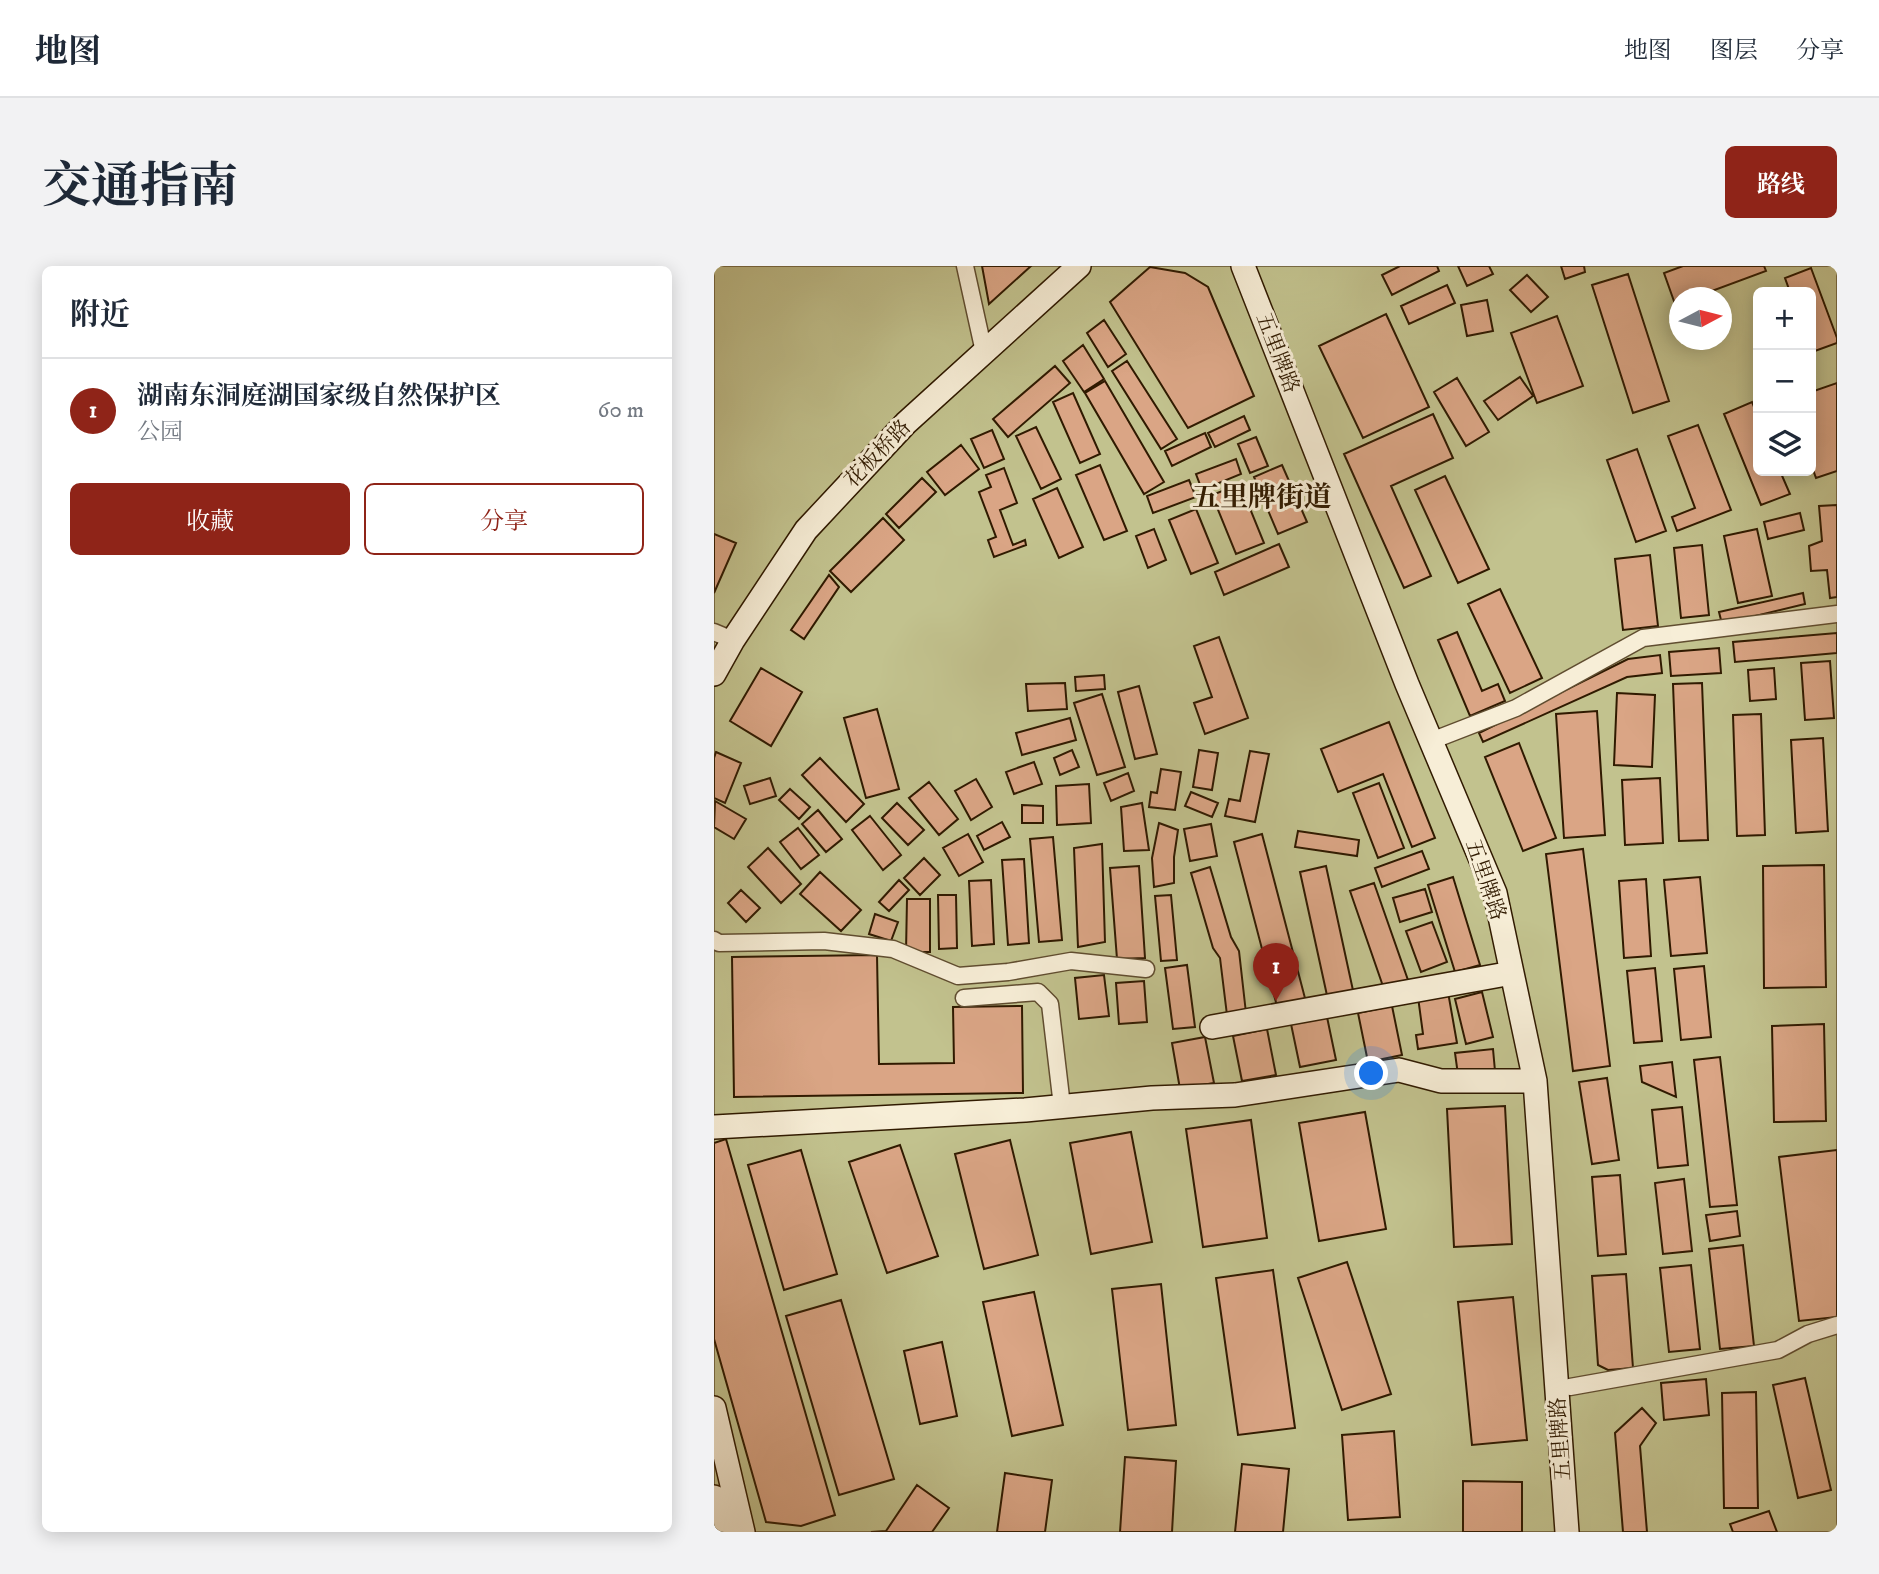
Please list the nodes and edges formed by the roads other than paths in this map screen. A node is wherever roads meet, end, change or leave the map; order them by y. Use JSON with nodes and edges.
{"nodes":[{"id":1,"x":965,"y":266,"type":"edge"},
{"id":2,"x":1079,"y":266,"type":"edge"},
{"id":3,"x":1246,"y":267,"type":"edge"},
{"id":4,"x":984,"y":352,"type":"junction"},
{"id":5,"x":1837,"y":614,"type":"edge"},
{"id":6,"x":723,"y":636,"type":"edge"},
{"id":7,"x":714,"y":674,"type":"edge"},
{"id":8,"x":1437,"y":739,"type":"junction"},
{"id":9,"x":714,"y":940,"type":"edge"},
{"id":10,"x":1146,"y":969,"type":"dead end"},
{"id":11,"x":1512,"y":973,"type":"junction"},
{"id":12,"x":964,"y":998,"type":"dead end"},
{"id":13,"x":1212,"y":1027,"type":"dead end"},
{"id":14,"x":1535,"y":1080,"type":"junction"},
{"id":15,"x":1062,"y":1107,"type":"junction"},
{"id":16,"x":714,"y":1128,"type":"edge"},
{"id":17,"x":1837,"y":1325,"type":"edge"},
{"id":18,"x":1570,"y":1387,"type":"junction"},
{"id":19,"x":714,"y":1408,"type":"edge"},
{"id":20,"x":714,"y":1497,"type":"edge"},
{"id":21,"x":723,"y":1532,"type":"edge"},
{"id":22,"x":743,"y":1532,"type":"edge"},
{"id":23,"x":1567,"y":1532,"type":"edge"},
{"id":24,"x":1580,"y":1532,"type":"edge"}],
"edges":[{"from":1,"to":4,"type":"street"},
{"from":2,"to":4,"type":"main road","name":"花板桥路"},
{"from":3,"to":8,"type":"main road","name":"五里牌路"},
{"from":4,"to":6,"type":"main road","name":"花板桥路"},
{"from":5,"to":8,"type":"street"},
{"from":6,"to":7,"type":"main road","name":"花板桥路"},
{"from":8,"to":11,"type":"main road","name":"五里牌路"},
{"from":8,"to":18,"type":"main road","name":"五里牌路"},
{"from":9,"to":10,"type":"street"},
{"from":11,"to":13,"type":"main road"},
{"from":11,"to":14,"type":"main road","name":"五里牌路"},
{"from":12,"to":15,"type":"street"},
{"from":14,"to":15,"type":"main road"},
{"from":14,"to":23,"type":"main road","name":"五里牌路"},
{"from":15,"to":16,"type":"main road"},
{"from":17,"to":18,"type":"street"},
{"from":18,"to":24,"type":"main road","name":"五里牌路"},
{"from":19,"to":22,"type":"main road"},
{"from":20,"to":21,"type":"main road"}]}
